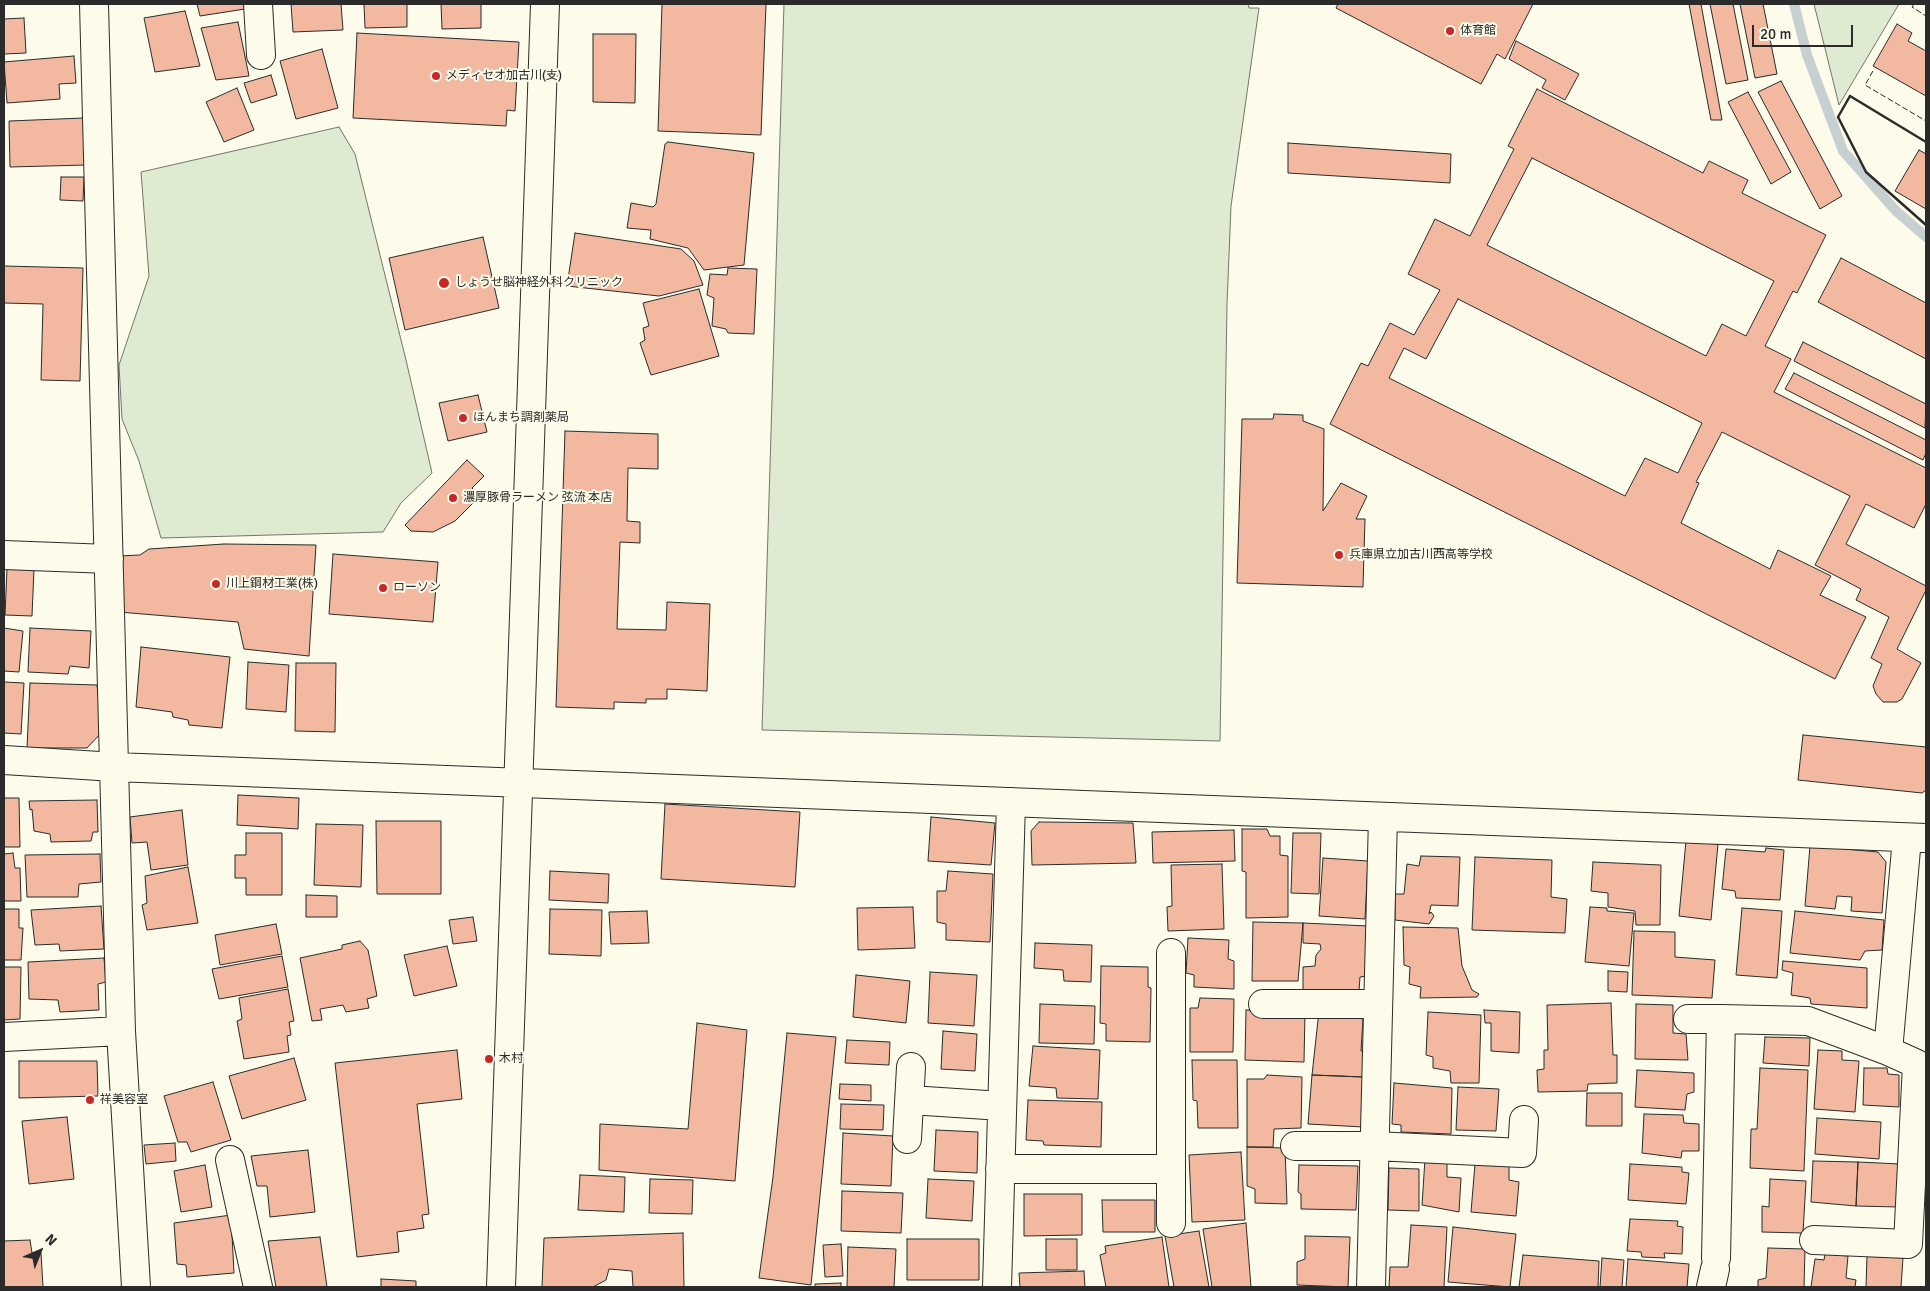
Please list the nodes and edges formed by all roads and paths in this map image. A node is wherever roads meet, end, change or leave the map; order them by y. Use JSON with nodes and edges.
{"nodes":[{"id":1,"x":94,"y":4,"type":"edge"},
{"id":2,"x":258,"y":4,"type":"edge"},
{"id":3,"x":545,"y":4,"type":"edge"},
{"id":4,"x":261,"y":55,"type":"dead end"},
{"id":5,"x":4,"y":555,"type":"edge"},
{"id":6,"x":109,"y":559,"type":"junction"},
{"id":7,"x":4,"y":760,"type":"edge"},
{"id":8,"x":115,"y":767,"type":"junction"},
{"id":9,"x":519,"y":782,"type":"junction"},
{"id":10,"x":1011,"y":802,"type":"junction"},
{"id":11,"x":1383,"y":817,"type":"junction"},
{"id":12,"x":1917,"y":838,"type":"edge"},
{"id":13,"x":1171,"y":953,"type":"dead end"},
{"id":14,"x":1264,"y":1004,"type":"dead end"},
{"id":15,"x":1378,"y":1004,"type":"junction"},
{"id":16,"x":1688,"y":1019,"type":"dead end"},
{"id":17,"x":1721,"y":1019,"type":"junction"},
{"id":18,"x":121,"y":1031,"type":"junction"},
{"id":19,"x":4,"y":1037,"type":"edge"},
{"id":20,"x":1888,"y":1051,"type":"junction"},
{"id":21,"x":912,"y":1067,"type":"dead end"},
{"id":22,"x":910,"y":1100,"type":"junction"},
{"id":23,"x":1002,"y":1106,"type":"junction"},
{"id":24,"x":1524,"y":1120,"type":"dead end"},
{"id":25,"x":907,"y":1139,"type":"dead end"},
{"id":26,"x":1295,"y":1146,"type":"dead end"},
{"id":27,"x":1374,"y":1146,"type":"junction"},
{"id":28,"x":230,"y":1160,"type":"dead end"},
{"id":29,"x":1000,"y":1169,"type":"junction"},
{"id":30,"x":1171,"y":1170,"type":"junction"},
{"id":31,"x":1171,"y":1223,"type":"dead end"},
{"id":32,"x":1814,"y":1240,"type":"dead end"},
{"id":33,"x":1714,"y":1271,"type":"edge"},
{"id":34,"x":136,"y":1287,"type":"edge"},
{"id":35,"x":258,"y":1287,"type":"edge"},
{"id":36,"x":501,"y":1287,"type":"edge"},
{"id":37,"x":996,"y":1287,"type":"edge"},
{"id":38,"x":1371,"y":1287,"type":"edge"}],
"edges":[{"from":1,"to":6,"type":"street"},
{"from":2,"to":4,"type":"street"},
{"from":3,"to":9,"type":"street"},
{"from":5,"to":6,"type":"street"},
{"from":6,"to":8,"type":"street"},
{"from":7,"to":8,"type":"street"},
{"from":8,"to":9,"type":"street"},
{"from":8,"to":18,"type":"street"},
{"from":9,"to":10,"type":"street"},
{"from":9,"to":36,"type":"street"},
{"from":10,"to":11,"type":"street"},
{"from":10,"to":23,"type":"street"},
{"from":11,"to":12,"type":"street"},
{"from":11,"to":15,"type":"street"},
{"from":12,"to":20,"type":"street"},
{"from":13,"to":30,"type":"street"},
{"from":14,"to":15,"type":"street"},
{"from":15,"to":27,"type":"street"},
{"from":16,"to":17,"type":"street"},
{"from":17,"to":20,"type":"street"},
{"from":17,"to":33,"type":"street"},
{"from":18,"to":19,"type":"street"},
{"from":18,"to":34,"type":"street"},
{"from":20,"to":32,"type":"street"},
{"from":21,"to":22,"type":"street"},
{"from":22,"to":23,"type":"street"},
{"from":22,"to":25,"type":"street"},
{"from":23,"to":29,"type":"street"},
{"from":24,"to":27,"type":"street"},
{"from":26,"to":27,"type":"street"},
{"from":27,"to":38,"type":"street"},
{"from":28,"to":35,"type":"street"},
{"from":29,"to":30,"type":"street"},
{"from":29,"to":37,"type":"street"},
{"from":30,"to":31,"type":"street"}]}
